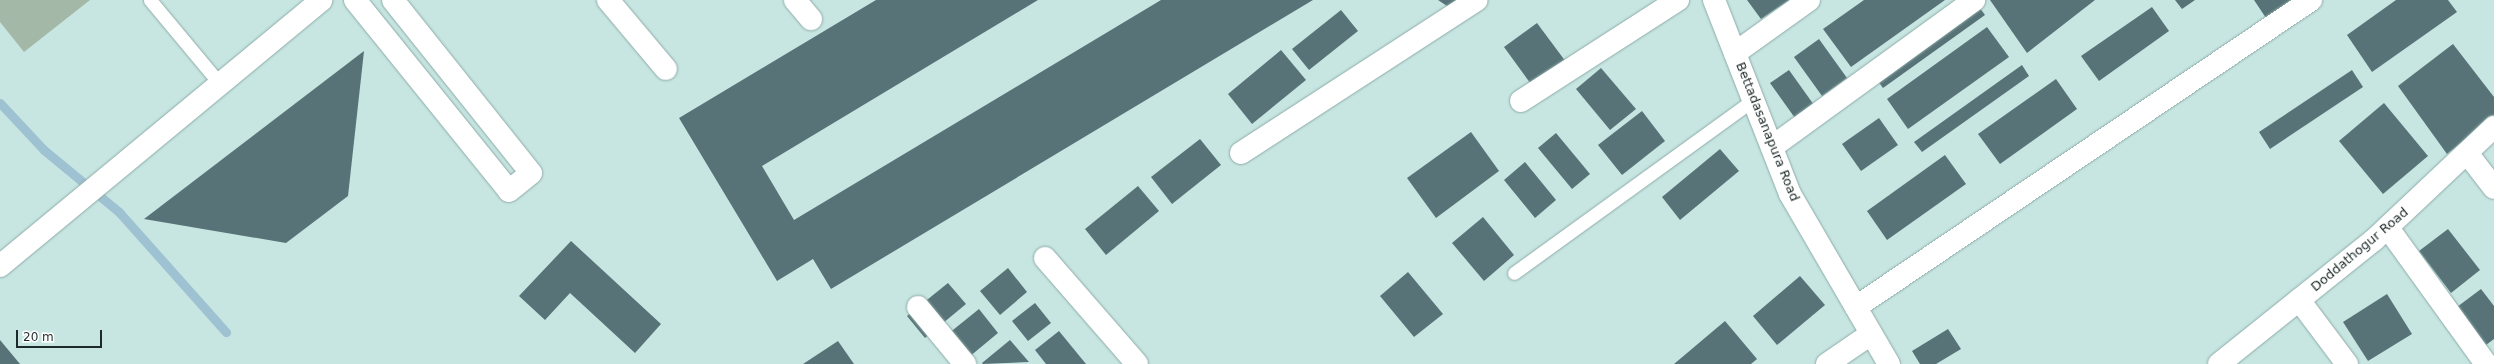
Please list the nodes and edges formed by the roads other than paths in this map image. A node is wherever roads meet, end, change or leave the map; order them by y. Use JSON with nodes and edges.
{"nodes":[{"id":1,"x":150,"y":0,"type":"edge"},
{"id":2,"x":321,"y":0,"type":"edge"},
{"id":3,"x":355,"y":0,"type":"edge"},
{"id":4,"x":393,"y":0,"type":"edge"},
{"id":5,"x":608,"y":0,"type":"edge"},
{"id":6,"x":795,"y":0,"type":"edge"},
{"id":7,"x":1477,"y":0,"type":"edge"},
{"id":8,"x":1678,"y":0,"type":"edge"},
{"id":9,"x":1714,"y":0,"type":"edge"},
{"id":10,"x":1809,"y":0,"type":"edge"},
{"id":11,"x":1974,"y":0,"type":"edge"},
{"id":12,"x":2311,"y":0,"type":"edge"},
{"id":13,"x":811,"y":20,"type":"dead end"},
{"id":14,"x":1735,"y":53,"type":"junction"},
{"id":15,"x":666,"y":69,"type":"dead end"},
{"id":16,"x":220,"y":84,"type":"junction"},
{"id":17,"x":1753,"y":100,"type":"junction"},
{"id":18,"x":1522,"y":101,"type":"dead end"},
{"id":19,"x":2494,"y":127,"type":"edge"},
{"id":20,"x":1772,"y":146,"type":"junction"},
{"id":21,"x":1241,"y":153,"type":"dead end"},
{"id":22,"x":2468,"y":153,"type":"junction"},
{"id":23,"x":2494,"y":188,"type":"edge"},
{"id":24,"x":2388,"y":228,"type":"junction"},
{"id":25,"x":1045,"y":258,"type":"dead end"},
{"id":26,"x":0,"y":266,"type":"edge"},
{"id":27,"x":1514,"y":273,"type":"dead end"},
{"id":28,"x":2299,"y":300,"type":"junction"},
{"id":29,"x":918,"y":307,"type":"dead end"},
{"id":30,"x":1856,"y":307,"type":"junction"},
{"id":31,"x":1871,"y":334,"type":"junction"},
{"id":32,"x":965,"y":364,"type":"edge"},
{"id":33,"x":1137,"y":364,"type":"edge"},
{"id":34,"x":1828,"y":364,"type":"edge"},
{"id":35,"x":1889,"y":364,"type":"edge"},
{"id":36,"x":2219,"y":364,"type":"edge"},
{"id":37,"x":2347,"y":364,"type":"edge"},
{"id":38,"x":2486,"y":364,"type":"edge"}],
"edges":[{"from":1,"to":16,"type":"lane"},
{"from":2,"to":16,"type":"street"},
{"from":3,"to":4,"type":"street"},
{"from":5,"to":15,"type":"street"},
{"from":6,"to":13,"type":"street"},
{"from":7,"to":21,"type":"street"},
{"from":8,"to":18,"type":"street"},
{"from":9,"to":14,"type":"street","name":"Bettadasanapura Road"},
{"from":10,"to":14,"type":"street"},
{"from":11,"to":20,"type":"street"},
{"from":12,"to":30,"type":"street"},
{"from":14,"to":17,"type":"street","name":"Bettadasanapura Road"},
{"from":16,"to":26,"type":"street"},
{"from":17,"to":20,"type":"street","name":"Bettadasanapura Road"},
{"from":17,"to":27,"type":"lane"},
{"from":19,"to":22,"type":"street","name":"Doddathogur Road"},
{"from":20,"to":30,"type":"street","name":"Bettadasanapura Road"},
{"from":22,"to":23,"type":"street"},
{"from":22,"to":24,"type":"street","name":"Doddathogur Road"},
{"from":24,"to":28,"type":"street","name":"Doddathogur Road"},
{"from":24,"to":38,"type":"street"},
{"from":25,"to":33,"type":"street"},
{"from":28,"to":36,"type":"street","name":"Doddathogur Road"},
{"from":28,"to":37,"type":"street"},
{"from":29,"to":32,"type":"street"},
{"from":30,"to":31,"type":"street","name":"Bettadasanapura Road"},
{"from":31,"to":34,"type":"street"},
{"from":31,"to":35,"type":"street","name":"Bettadasanapura Road"}]}
